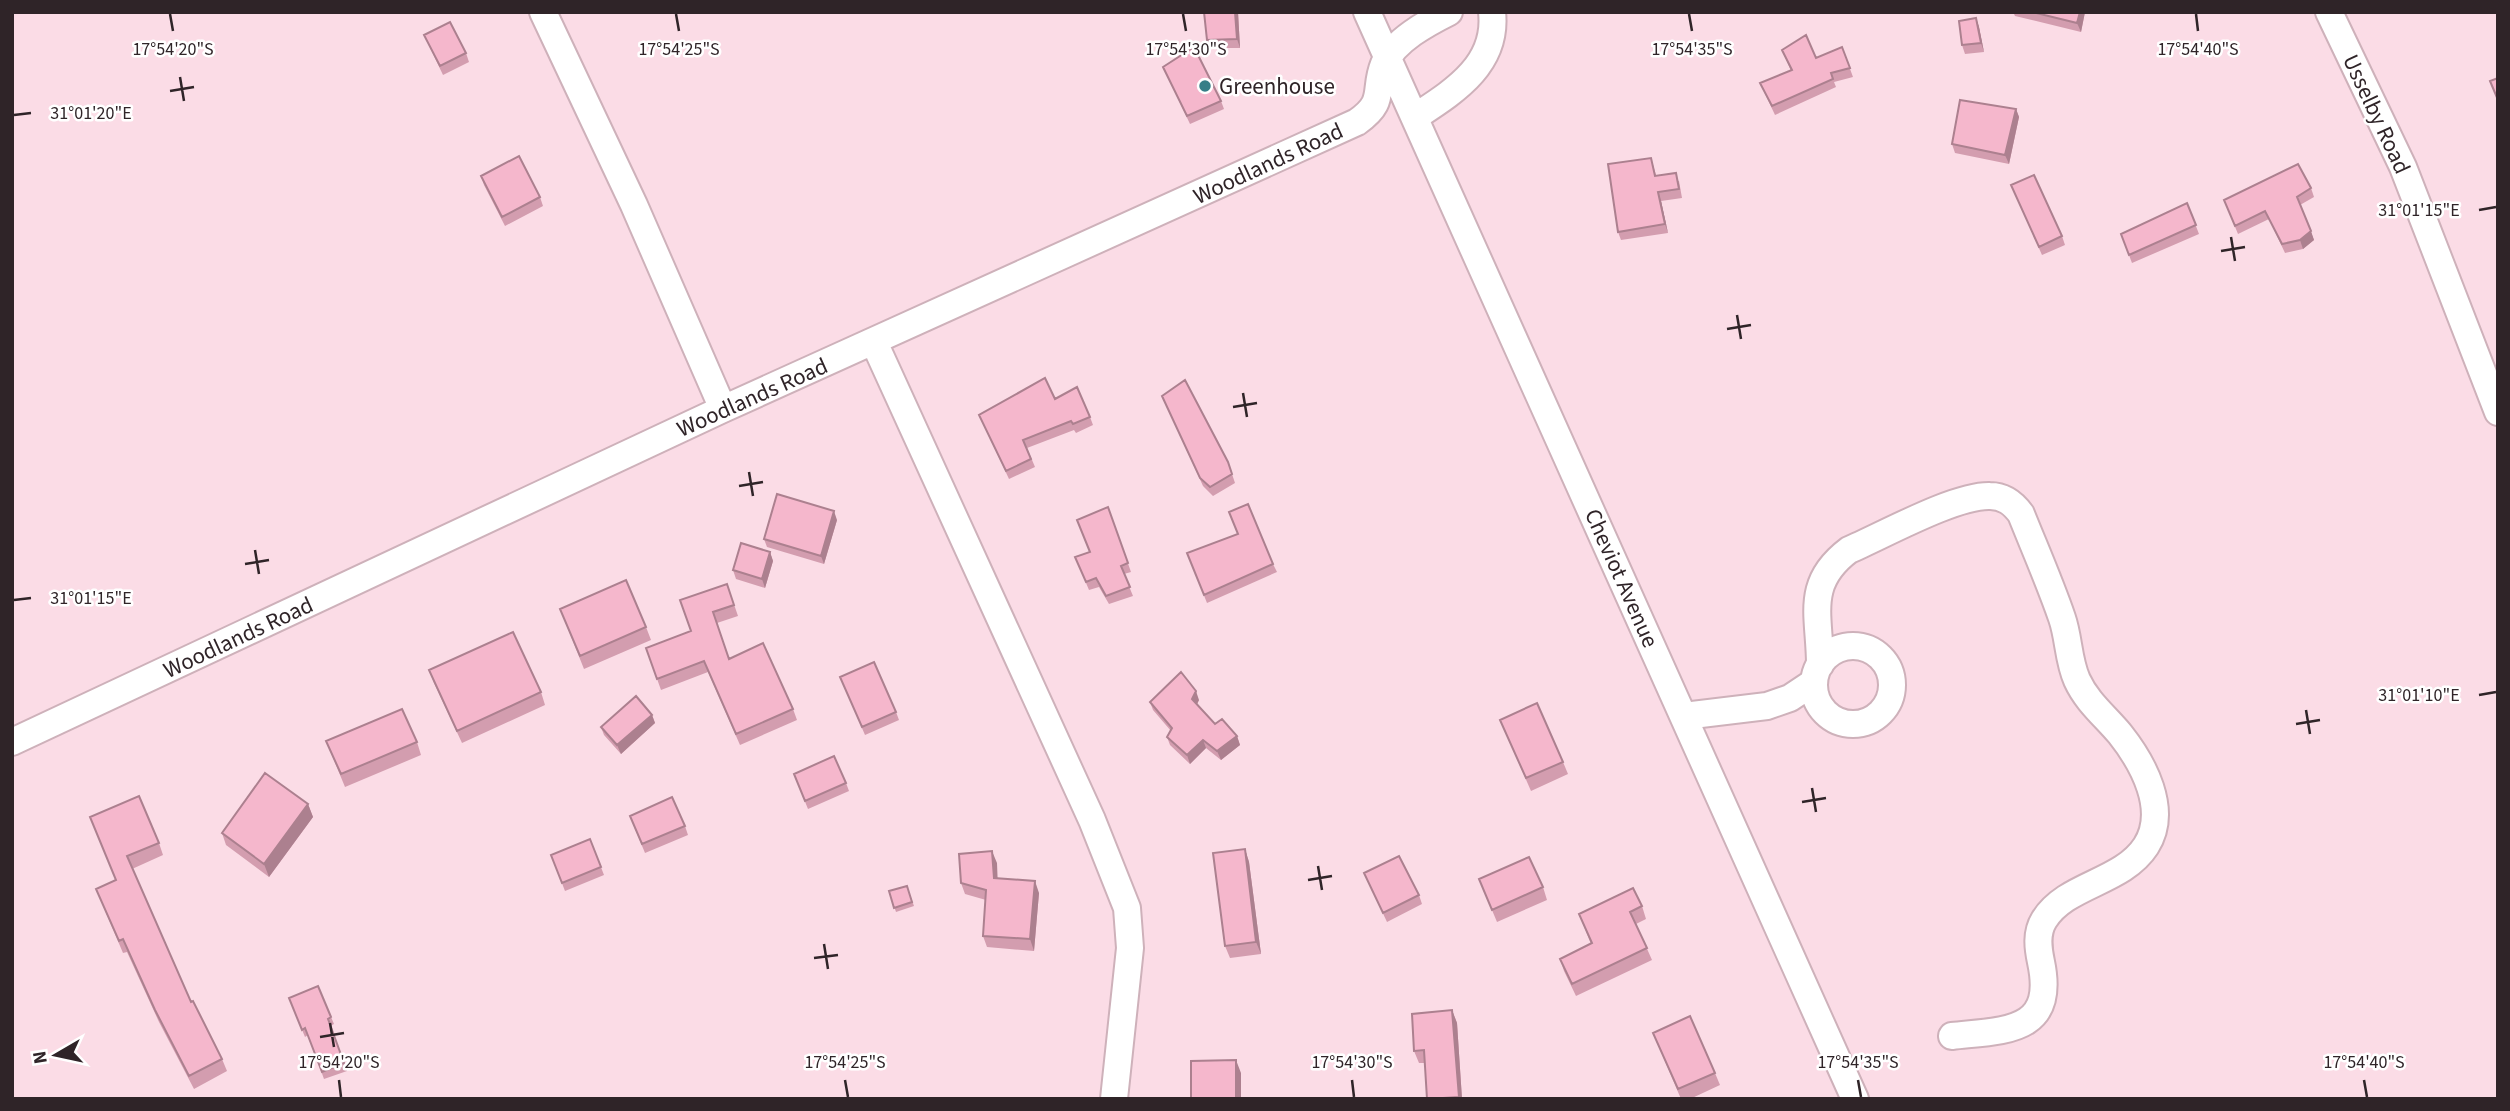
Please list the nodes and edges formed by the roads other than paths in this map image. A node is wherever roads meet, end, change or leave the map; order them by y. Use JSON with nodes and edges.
{"nodes":[{"id":1,"x":543,"y":12,"type":"edge"},
{"id":2,"x":1367,"y":12,"type":"edge"},
{"id":3,"x":1450,"y":12,"type":"edge"},
{"id":4,"x":1492,"y":12,"type":"edge"},
{"id":5,"x":2329,"y":12,"type":"edge"},
{"id":6,"x":1388,"y":58,"type":"junction"},
{"id":7,"x":1415,"y":117,"type":"junction"},
{"id":8,"x":874,"y":342,"type":"junction"},
{"id":9,"x":723,"y":409,"type":"junction"},
{"id":10,"x":2498,"y":412,"type":"edge"},
{"id":11,"x":1684,"y":716,"type":"junction"},
{"id":12,"x":12,"y":742,"type":"edge"},
{"id":13,"x":1952,"y":1036,"type":"dead end"},
{"id":14,"x":1114,"y":1099,"type":"edge"},
{"id":15,"x":1855,"y":1099,"type":"edge"}],
"edges":[{"from":1,"to":9,"type":"street"},
{"from":2,"to":6,"type":"street","name":"Cheviot Avenue"},
{"from":3,"to":6,"type":"street"},
{"from":4,"to":7,"type":"street"},
{"from":5,"to":10,"type":"street","name":"Usselby Road"},
{"from":6,"to":7,"type":"street","name":"Cheviot Avenue"},
{"from":6,"to":8,"type":"street","name":"Woodlands Road"},
{"from":7,"to":11,"type":"street","name":"Cheviot Avenue"},
{"from":8,"to":9,"type":"street","name":"Woodlands Road"},
{"from":8,"to":14,"type":"street"},
{"from":9,"to":12,"type":"street","name":"Woodlands Road"},
{"from":11,"to":13,"type":"street"},
{"from":11,"to":15,"type":"street","name":"Cheviot Avenue"}]}
